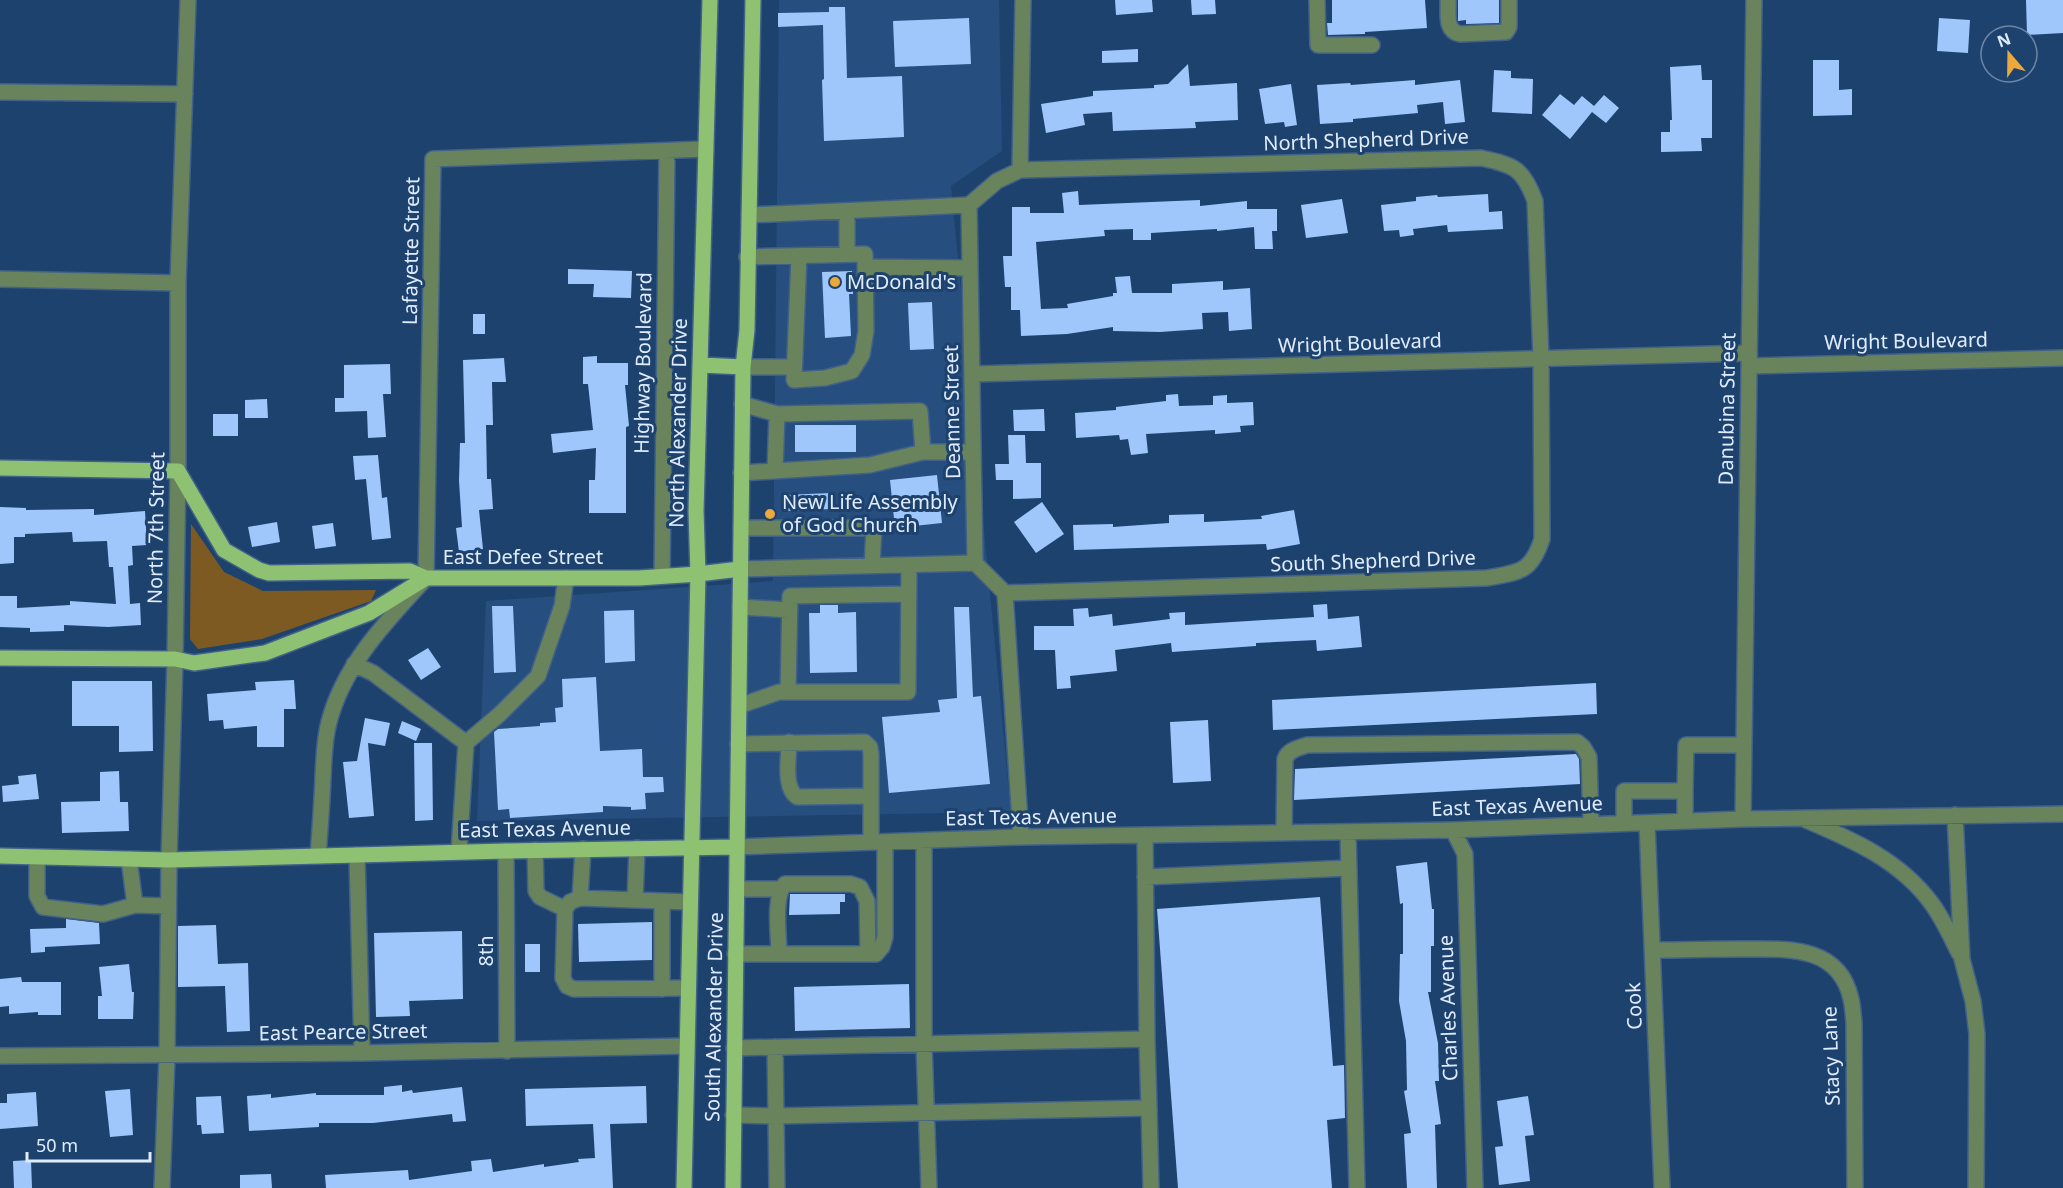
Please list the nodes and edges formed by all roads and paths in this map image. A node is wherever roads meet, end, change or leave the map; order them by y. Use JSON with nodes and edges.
{"nodes":[{"id":1,"x":188,"y":0,"type":"edge"},
{"id":2,"x":710,"y":0,"type":"edge"},
{"id":3,"x":753,"y":0,"type":"edge"},
{"id":4,"x":1023,"y":0,"type":"edge"},
{"id":5,"x":1317,"y":0,"type":"edge"},
{"id":6,"x":1448,"y":0,"type":"edge"},
{"id":7,"x":1509,"y":0,"type":"edge"},
{"id":8,"x":1754,"y":0,"type":"edge"},
{"id":9,"x":1371,"y":45,"type":"dead end"},
{"id":10,"x":0,"y":92,"type":"edge"},
{"id":11,"x":184,"y":94,"type":"junction"},
{"id":12,"x":706,"y":149,"type":"junction"},
{"id":13,"x":667,"y":151,"type":"junction"},
{"id":14,"x":1020,"y":170,"type":"junction"},
{"id":15,"x":969,"y":205,"type":"junction"},
{"id":16,"x":847,"y":211,"type":"junction"},
{"id":17,"x":749,"y":215,"type":"junction"},
{"id":18,"x":847,"y":254,"type":"junction"},
{"id":19,"x":799,"y":256,"type":"junction"},
{"id":20,"x":747,"y":257,"type":"junction"},
{"id":21,"x":865,"y":267,"type":"junction"},
{"id":22,"x":970,"y":268,"type":"junction"},
{"id":23,"x":0,"y":279,"type":"edge"},
{"id":24,"x":178,"y":283,"type":"junction"},
{"id":25,"x":2063,"y":358,"type":"edge"},
{"id":26,"x":1541,"y":359,"type":"junction"},
{"id":27,"x":1749,"y":360,"type":"junction"},
{"id":28,"x":701,"y":364,"type":"junction"},
{"id":29,"x":743,"y":367,"type":"junction"},
{"id":30,"x":795,"y":367,"type":"junction"},
{"id":31,"x":972,"y":374,"type":"junction"},
{"id":32,"x":742,"y":404,"type":"junction"},
{"id":33,"x":777,"y":414,"type":"junction"},
{"id":34,"x":923,"y":452,"type":"junction"},
{"id":35,"x":973,"y":452,"type":"junction"},
{"id":36,"x":0,"y":468,"type":"edge"},
{"id":37,"x":178,"y":471,"type":"junction"},
{"id":38,"x":775,"y":471,"type":"junction"},
{"id":39,"x":741,"y":473,"type":"junction"},
{"id":40,"x":741,"y":528,"type":"junction"},
{"id":41,"x":975,"y":563,"type":"junction"},
{"id":42,"x":909,"y":565,"type":"junction"},
{"id":43,"x":872,"y":566,"type":"junction"},
{"id":44,"x":740,"y":569,"type":"junction"},
{"id":45,"x":698,"y":574,"type":"junction"},
{"id":46,"x":662,"y":576,"type":"junction"},
{"id":47,"x":426,"y":578,"type":"junction"},
{"id":48,"x":566,"y":578,"type":"junction"},
{"id":49,"x":1005,"y":593,"type":"junction"},
{"id":50,"x":908,"y":594,"type":"junction"},
{"id":51,"x":740,"y":607,"type":"junction"},
{"id":52,"x":789,"y":610,"type":"junction"},
{"id":53,"x":0,"y":658,"type":"edge"},
{"id":54,"x":175,"y":660,"type":"junction"},
{"id":55,"x":354,"y":664,"type":"junction"},
{"id":56,"x":788,"y":692,"type":"junction"},
{"id":57,"x":739,"y":706,"type":"junction"},
{"id":58,"x":789,"y":742,"type":"junction"},
{"id":59,"x":466,"y":743,"type":"junction"},
{"id":60,"x":738,"y":744,"type":"junction"},
{"id":61,"x":1744,"y":745,"type":"junction"},
{"id":62,"x":1685,"y":791,"type":"junction"},
{"id":63,"x":871,"y":796,"type":"junction"},
{"id":64,"x":2063,"y":814,"type":"edge"},
{"id":65,"x":1955,"y":815,"type":"junction"},
{"id":66,"x":1800,"y":818,"type":"junction"},
{"id":67,"x":1743,"y":819,"type":"junction"},
{"id":68,"x":1685,"y":821,"type":"junction"},
{"id":69,"x":1624,"y":823,"type":"junction"},
{"id":70,"x":1647,"y":823,"type":"junction"},
{"id":71,"x":1591,"y":825,"type":"junction"},
{"id":72,"x":1453,"y":830,"type":"junction"},
{"id":73,"x":1348,"y":832,"type":"junction"},
{"id":74,"x":1284,"y":833,"type":"junction"},
{"id":75,"x":1145,"y":835,"type":"junction"},
{"id":76,"x":1021,"y":837,"type":"junction"},
{"id":77,"x":924,"y":841,"type":"junction"},
{"id":78,"x":878,"y":842,"type":"junction"},
{"id":79,"x":692,"y":848,"type":"junction"},
{"id":80,"x":736,"y":848,"type":"junction"},
{"id":81,"x":583,"y":849,"type":"junction"},
{"id":82,"x":637,"y":849,"type":"junction"},
{"id":83,"x":506,"y":850,"type":"junction"},
{"id":84,"x":535,"y":850,"type":"junction"},
{"id":85,"x":459,"y":852,"type":"junction"},
{"id":86,"x":357,"y":855,"type":"junction"},
{"id":87,"x":0,"y":856,"type":"edge"},
{"id":88,"x":318,"y":856,"type":"junction"},
{"id":89,"x":37,"y":857,"type":"junction"},
{"id":90,"x":129,"y":859,"type":"junction"},
{"id":91,"x":169,"y":860,"type":"junction"},
{"id":92,"x":1349,"y":868,"type":"junction"},
{"id":93,"x":1145,"y":877,"type":"junction"},
{"id":94,"x":737,"y":889,"type":"junction"},
{"id":95,"x":780,"y":889,"type":"junction"},
{"id":96,"x":580,"y":898,"type":"junction"},
{"id":97,"x":635,"y":900,"type":"junction"},
{"id":98,"x":662,"y":901,"type":"junction"},
{"id":99,"x":690,"y":902,"type":"junction"},
{"id":100,"x":135,"y":905,"type":"junction"},
{"id":101,"x":168,"y":906,"type":"junction"},
{"id":102,"x":565,"y":909,"type":"junction"},
{"id":103,"x":1653,"y":950,"type":"junction"},
{"id":104,"x":735,"y":954,"type":"junction"},
{"id":105,"x":779,"y":954,"type":"junction"},
{"id":106,"x":868,"y":954,"type":"junction"},
{"id":107,"x":1962,"y":959,"type":"junction"},
{"id":108,"x":688,"y":988,"type":"junction"},
{"id":109,"x":662,"y":989,"type":"junction"},
{"id":110,"x":1147,"y":1039,"type":"junction"},
{"id":111,"x":924,"y":1044,"type":"junction"},
{"id":112,"x":686,"y":1046,"type":"junction"},
{"id":113,"x":775,"y":1047,"type":"junction"},
{"id":114,"x":734,"y":1048,"type":"junction"},
{"id":115,"x":507,"y":1051,"type":"junction"},
{"id":116,"x":362,"y":1053,"type":"junction"},
{"id":117,"x":0,"y":1056,"type":"edge"},
{"id":118,"x":167,"y":1056,"type":"junction"},
{"id":119,"x":1149,"y":1108,"type":"junction"},
{"id":120,"x":927,"y":1112,"type":"junction"},
{"id":121,"x":733,"y":1115,"type":"junction"},
{"id":122,"x":776,"y":1116,"type":"junction"},
{"id":123,"x":162,"y":1188,"type":"edge"},
{"id":124,"x":684,"y":1188,"type":"edge"},
{"id":125,"x":732,"y":1188,"type":"edge"},
{"id":126,"x":777,"y":1188,"type":"edge"},
{"id":127,"x":929,"y":1188,"type":"edge"},
{"id":128,"x":1151,"y":1188,"type":"edge"},
{"id":129,"x":1357,"y":1188,"type":"edge"},
{"id":130,"x":1475,"y":1188,"type":"edge"},
{"id":131,"x":1662,"y":1188,"type":"edge"},
{"id":132,"x":1855,"y":1188,"type":"edge"},
{"id":133,"x":1976,"y":1188,"type":"edge"}],
"edges":[{"from":1,"to":11,"type":"street","name":"North 7th Street"},
{"from":2,"to":12,"type":"main road","name":"North Alexander Drive"},
{"from":3,"to":17,"type":"main road"},
{"from":4,"to":14,"type":"street"},
{"from":5,"to":9,"type":"street"},
{"from":6,"to":7,"type":"street"},
{"from":8,"to":27,"type":"street","name":"Danubina Street"},
{"from":10,"to":11,"type":"street"},
{"from":11,"to":24,"type":"street","name":"North 7th Street"},
{"from":12,"to":13,"type":"street"},
{"from":12,"to":28,"type":"main road","name":"North Alexander Drive"},
{"from":13,"to":46,"type":"street","name":"Highway Boulevard"},
{"from":13,"to":47,"type":"street","name":"Lafayette Street"},
{"from":14,"to":15,"type":"street"},
{"from":14,"to":26,"type":"street","name":"North Shepherd Drive"},
{"from":15,"to":16,"type":"street"},
{"from":15,"to":22,"type":"street","name":"Deanne Street"},
{"from":16,"to":17,"type":"street"},
{"from":16,"to":18,"type":"street"},
{"from":17,"to":20,"type":"main road"},
{"from":18,"to":19,"type":"street"},
{"from":18,"to":21,"type":"street"},
{"from":19,"to":20,"type":"street"},
{"from":19,"to":30,"type":"street"},
{"from":20,"to":29,"type":"main road"},
{"from":21,"to":22,"type":"street"},
{"from":21,"to":30,"type":"street"},
{"from":22,"to":31,"type":"street","name":"Deanne Street"},
{"from":23,"to":24,"type":"street"},
{"from":24,"to":37,"type":"street","name":"North 7th Street"},
{"from":25,"to":27,"type":"street","name":"Wright Boulevard"},
{"from":26,"to":27,"type":"street","name":"Wright Boulevard"},
{"from":26,"to":31,"type":"street","name":"Wright Boulevard"},
{"from":26,"to":49,"type":"street","name":"South Shepherd Drive"},
{"from":27,"to":61,"type":"street","name":"Danubina Street"},
{"from":28,"to":29,"type":"main road"},
{"from":28,"to":45,"type":"main road","name":"North Alexander Drive"},
{"from":29,"to":30,"type":"street"},
{"from":29,"to":32,"type":"main road"},
{"from":31,"to":35,"type":"street","name":"Deanne Street"},
{"from":32,"to":33,"type":"street"},
{"from":32,"to":39,"type":"main road"},
{"from":33,"to":34,"type":"street"},
{"from":33,"to":38,"type":"street"},
{"from":34,"to":35,"type":"street"},
{"from":34,"to":38,"type":"street"},
{"from":35,"to":41,"type":"street","name":"Deanne Street"},
{"from":36,"to":37,"type":"main road"},
{"from":37,"to":47,"type":"main road"},
{"from":37,"to":54,"type":"street","name":"North 7th Street"},
{"from":38,"to":39,"type":"street"},
{"from":39,"to":40,"type":"main road"},
{"from":40,"to":43,"type":"street"},
{"from":40,"to":44,"type":"main road"},
{"from":41,"to":42,"type":"street"},
{"from":41,"to":49,"type":"street"},
{"from":42,"to":43,"type":"street"},
{"from":42,"to":50,"type":"street"},
{"from":43,"to":44,"type":"street"},
{"from":44,"to":45,"type":"main road","name":"East Defee Street"},
{"from":44,"to":51,"type":"main road"},
{"from":45,"to":46,"type":"main road","name":"East Defee Street"},
{"from":45,"to":79,"type":"main road","name":"North Alexander Drive"},
{"from":46,"to":48,"type":"main road","name":"East Defee Street"},
{"from":47,"to":48,"type":"main road","name":"East Defee Street"},
{"from":47,"to":54,"type":"main road","name":"East Defee Street"},
{"from":47,"to":55,"type":"street"},
{"from":48,"to":59,"type":"street"},
{"from":49,"to":76,"type":"street"},
{"from":50,"to":52,"type":"street"},
{"from":50,"to":56,"type":"street"},
{"from":51,"to":52,"type":"street"},
{"from":51,"to":57,"type":"main road"},
{"from":52,"to":56,"type":"street"},
{"from":53,"to":54,"type":"main road","name":"East Defee Street"},
{"from":54,"to":91,"type":"street","name":"North 7th Street"},
{"from":55,"to":59,"type":"street"},
{"from":55,"to":88,"type":"street"},
{"from":56,"to":57,"type":"street"},
{"from":57,"to":60,"type":"main road"},
{"from":58,"to":60,"type":"street"},
{"from":58,"to":63,"type":"street"},
{"from":58,"to":63,"type":"street"},
{"from":59,"to":85,"type":"street"},
{"from":60,"to":80,"type":"main road"},
{"from":61,"to":62,"type":"street"},
{"from":61,"to":67,"type":"street","name":"Danubina Street"},
{"from":62,"to":68,"type":"street"},
{"from":62,"to":69,"type":"street"},
{"from":63,"to":78,"type":"street"},
{"from":64,"to":65,"type":"street","name":"East Texas Avenue"},
{"from":65,"to":66,"type":"street","name":"East Texas Avenue"},
{"from":65,"to":107,"type":"street"},
{"from":66,"to":67,"type":"street","name":"East Texas Avenue"},
{"from":66,"to":107,"type":"street"},
{"from":67,"to":68,"type":"street","name":"East Texas Avenue"},
{"from":68,"to":70,"type":"street","name":"East Texas Avenue"},
{"from":69,"to":70,"type":"street","name":"East Texas Avenue"},
{"from":69,"to":71,"type":"street","name":"East Texas Avenue"},
{"from":70,"to":103,"type":"street","name":"Cook"},
{"from":71,"to":72,"type":"street","name":"East Texas Avenue"},
{"from":71,"to":74,"type":"street"},
{"from":72,"to":73,"type":"street","name":"East Texas Avenue"},
{"from":72,"to":130,"type":"street","name":"Charles Avenue"},
{"from":73,"to":74,"type":"street","name":"East Texas Avenue"},
{"from":73,"to":92,"type":"street"},
{"from":74,"to":75,"type":"street","name":"East Texas Avenue"},
{"from":75,"to":76,"type":"street","name":"East Texas Avenue"},
{"from":75,"to":93,"type":"street"},
{"from":76,"to":77,"type":"street","name":"East Texas Avenue"},
{"from":77,"to":78,"type":"street","name":"East Texas Avenue"},
{"from":77,"to":111,"type":"street"},
{"from":78,"to":80,"type":"street","name":"East Texas Avenue"},
{"from":78,"to":106,"type":"street"},
{"from":79,"to":80,"type":"main road","name":"East Texas Avenue"},
{"from":79,"to":82,"type":"main road","name":"East Texas Avenue"},
{"from":79,"to":99,"type":"main road","name":"South Alexander Drive"},
{"from":80,"to":94,"type":"main road","name":"South Alexander Drive"},
{"from":81,"to":82,"type":"main road","name":"East Texas Avenue"},
{"from":81,"to":84,"type":"main road","name":"East Texas Avenue"},
{"from":81,"to":96,"type":"street"},
{"from":82,"to":97,"type":"street"},
{"from":83,"to":84,"type":"main road","name":"East Texas Avenue"},
{"from":83,"to":85,"type":"main road","name":"East Texas Avenue"},
{"from":83,"to":115,"type":"street","name":"8th"},
{"from":84,"to":102,"type":"street"},
{"from":85,"to":86,"type":"main road","name":"East Texas Avenue"},
{"from":86,"to":88,"type":"main road","name":"East Texas Avenue"},
{"from":86,"to":116,"type":"street"},
{"from":87,"to":89,"type":"main road","name":"East Texas Avenue"},
{"from":88,"to":91,"type":"main road","name":"East Texas Avenue"},
{"from":89,"to":90,"type":"main road","name":"East Texas Avenue"},
{"from":89,"to":100,"type":"street"},
{"from":90,"to":91,"type":"main road","name":"East Texas Avenue"},
{"from":90,"to":100,"type":"street"},
{"from":91,"to":101,"type":"street","name":"North 7th Street"},
{"from":92,"to":93,"type":"street"},
{"from":92,"to":129,"type":"street"},
{"from":93,"to":110,"type":"street"},
{"from":94,"to":95,"type":"street"},
{"from":94,"to":104,"type":"main road","name":"South Alexander Drive"},
{"from":95,"to":105,"type":"street"},
{"from":95,"to":106,"type":"street"},
{"from":96,"to":97,"type":"street"},
{"from":96,"to":102,"type":"street"},
{"from":97,"to":98,"type":"street"},
{"from":98,"to":99,"type":"street"},
{"from":98,"to":109,"type":"street"},
{"from":99,"to":108,"type":"main road","name":"South Alexander Drive"},
{"from":100,"to":101,"type":"street"},
{"from":101,"to":118,"type":"street","name":"North 7th Street"},
{"from":102,"to":109,"type":"street"},
{"from":103,"to":131,"type":"street","name":"Cook"},
{"from":103,"to":132,"type":"street","name":"Stacy Lane"},
{"from":104,"to":105,"type":"street"},
{"from":104,"to":114,"type":"main road","name":"South Alexander Drive"},
{"from":105,"to":106,"type":"street"},
{"from":107,"to":133,"type":"street"},
{"from":108,"to":109,"type":"street"},
{"from":108,"to":112,"type":"main road","name":"South Alexander Drive"},
{"from":110,"to":111,"type":"street"},
{"from":110,"to":119,"type":"street"},
{"from":111,"to":113,"type":"street"},
{"from":111,"to":120,"type":"street"},
{"from":112,"to":115,"type":"street","name":"East Pearce Street"},
{"from":112,"to":124,"type":"main road","name":"South Alexander Drive"},
{"from":113,"to":114,"type":"street"},
{"from":113,"to":122,"type":"street"},
{"from":114,"to":121,"type":"main road","name":"South Alexander Drive"},
{"from":115,"to":116,"type":"street","name":"East Pearce Street"},
{"from":116,"to":118,"type":"street","name":"East Pearce Street"},
{"from":117,"to":118,"type":"street","name":"East Pearce Street"},
{"from":118,"to":123,"type":"street","name":"North 7th Street"},
{"from":119,"to":120,"type":"street"},
{"from":119,"to":128,"type":"street"},
{"from":120,"to":122,"type":"street"},
{"from":120,"to":127,"type":"street"},
{"from":121,"to":122,"type":"street"},
{"from":121,"to":125,"type":"main road","name":"South Alexander Drive"},
{"from":122,"to":126,"type":"street"}]}
